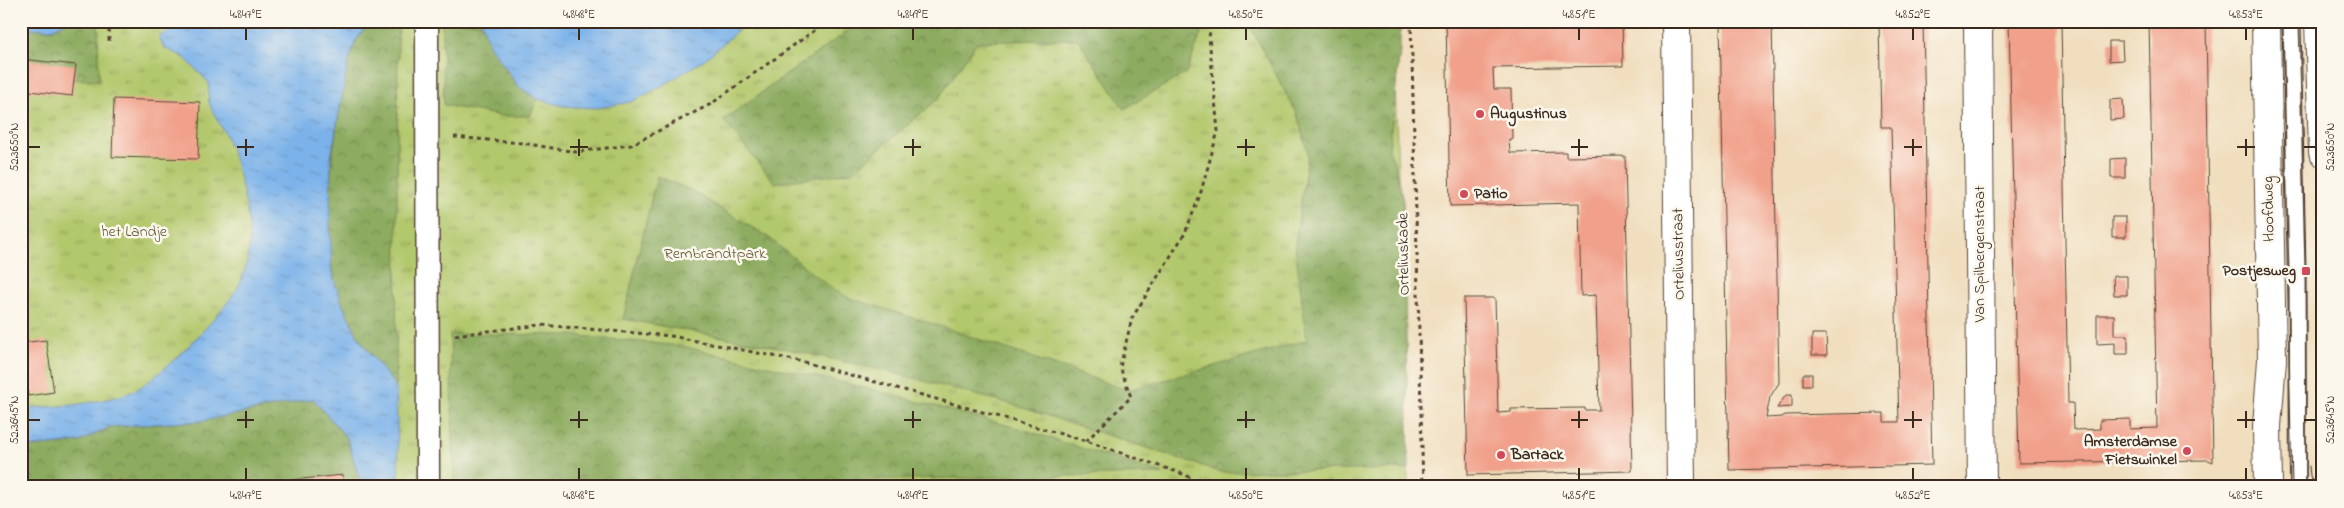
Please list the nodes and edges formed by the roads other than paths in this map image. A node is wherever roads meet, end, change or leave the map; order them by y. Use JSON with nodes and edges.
{"nodes":[{"id":1,"x":1676,"y":21,"type":"edge"},
{"id":2,"x":1978,"y":21,"type":"edge"},
{"id":3,"x":2266,"y":21,"type":"edge"},
{"id":4,"x":2291,"y":21,"type":"edge"},
{"id":5,"x":2319,"y":21,"type":"edge"},
{"id":6,"x":428,"y":27,"type":"edge"},
{"id":7,"x":2323,"y":152,"type":"edge"},
{"id":8,"x":428,"y":487,"type":"edge"},
{"id":9,"x":1681,"y":487,"type":"edge"},
{"id":10,"x":1982,"y":487,"type":"edge"},
{"id":11,"x":2268,"y":487,"type":"edge"},
{"id":12,"x":2298,"y":487,"type":"edge"}],
"edges":[{"from":1,"to":9,"type":"street","name":"Orteliusstraat"},
{"from":2,"to":10,"type":"street","name":"Van Spilbergenstraat"},
{"from":3,"to":11,"type":"street","name":"Hoofdweg"},
{"from":4,"to":12,"type":"lane","name":"Hoofdweg"},
{"from":5,"to":7,"type":"street"},
{"from":6,"to":8,"type":"street"}]}
